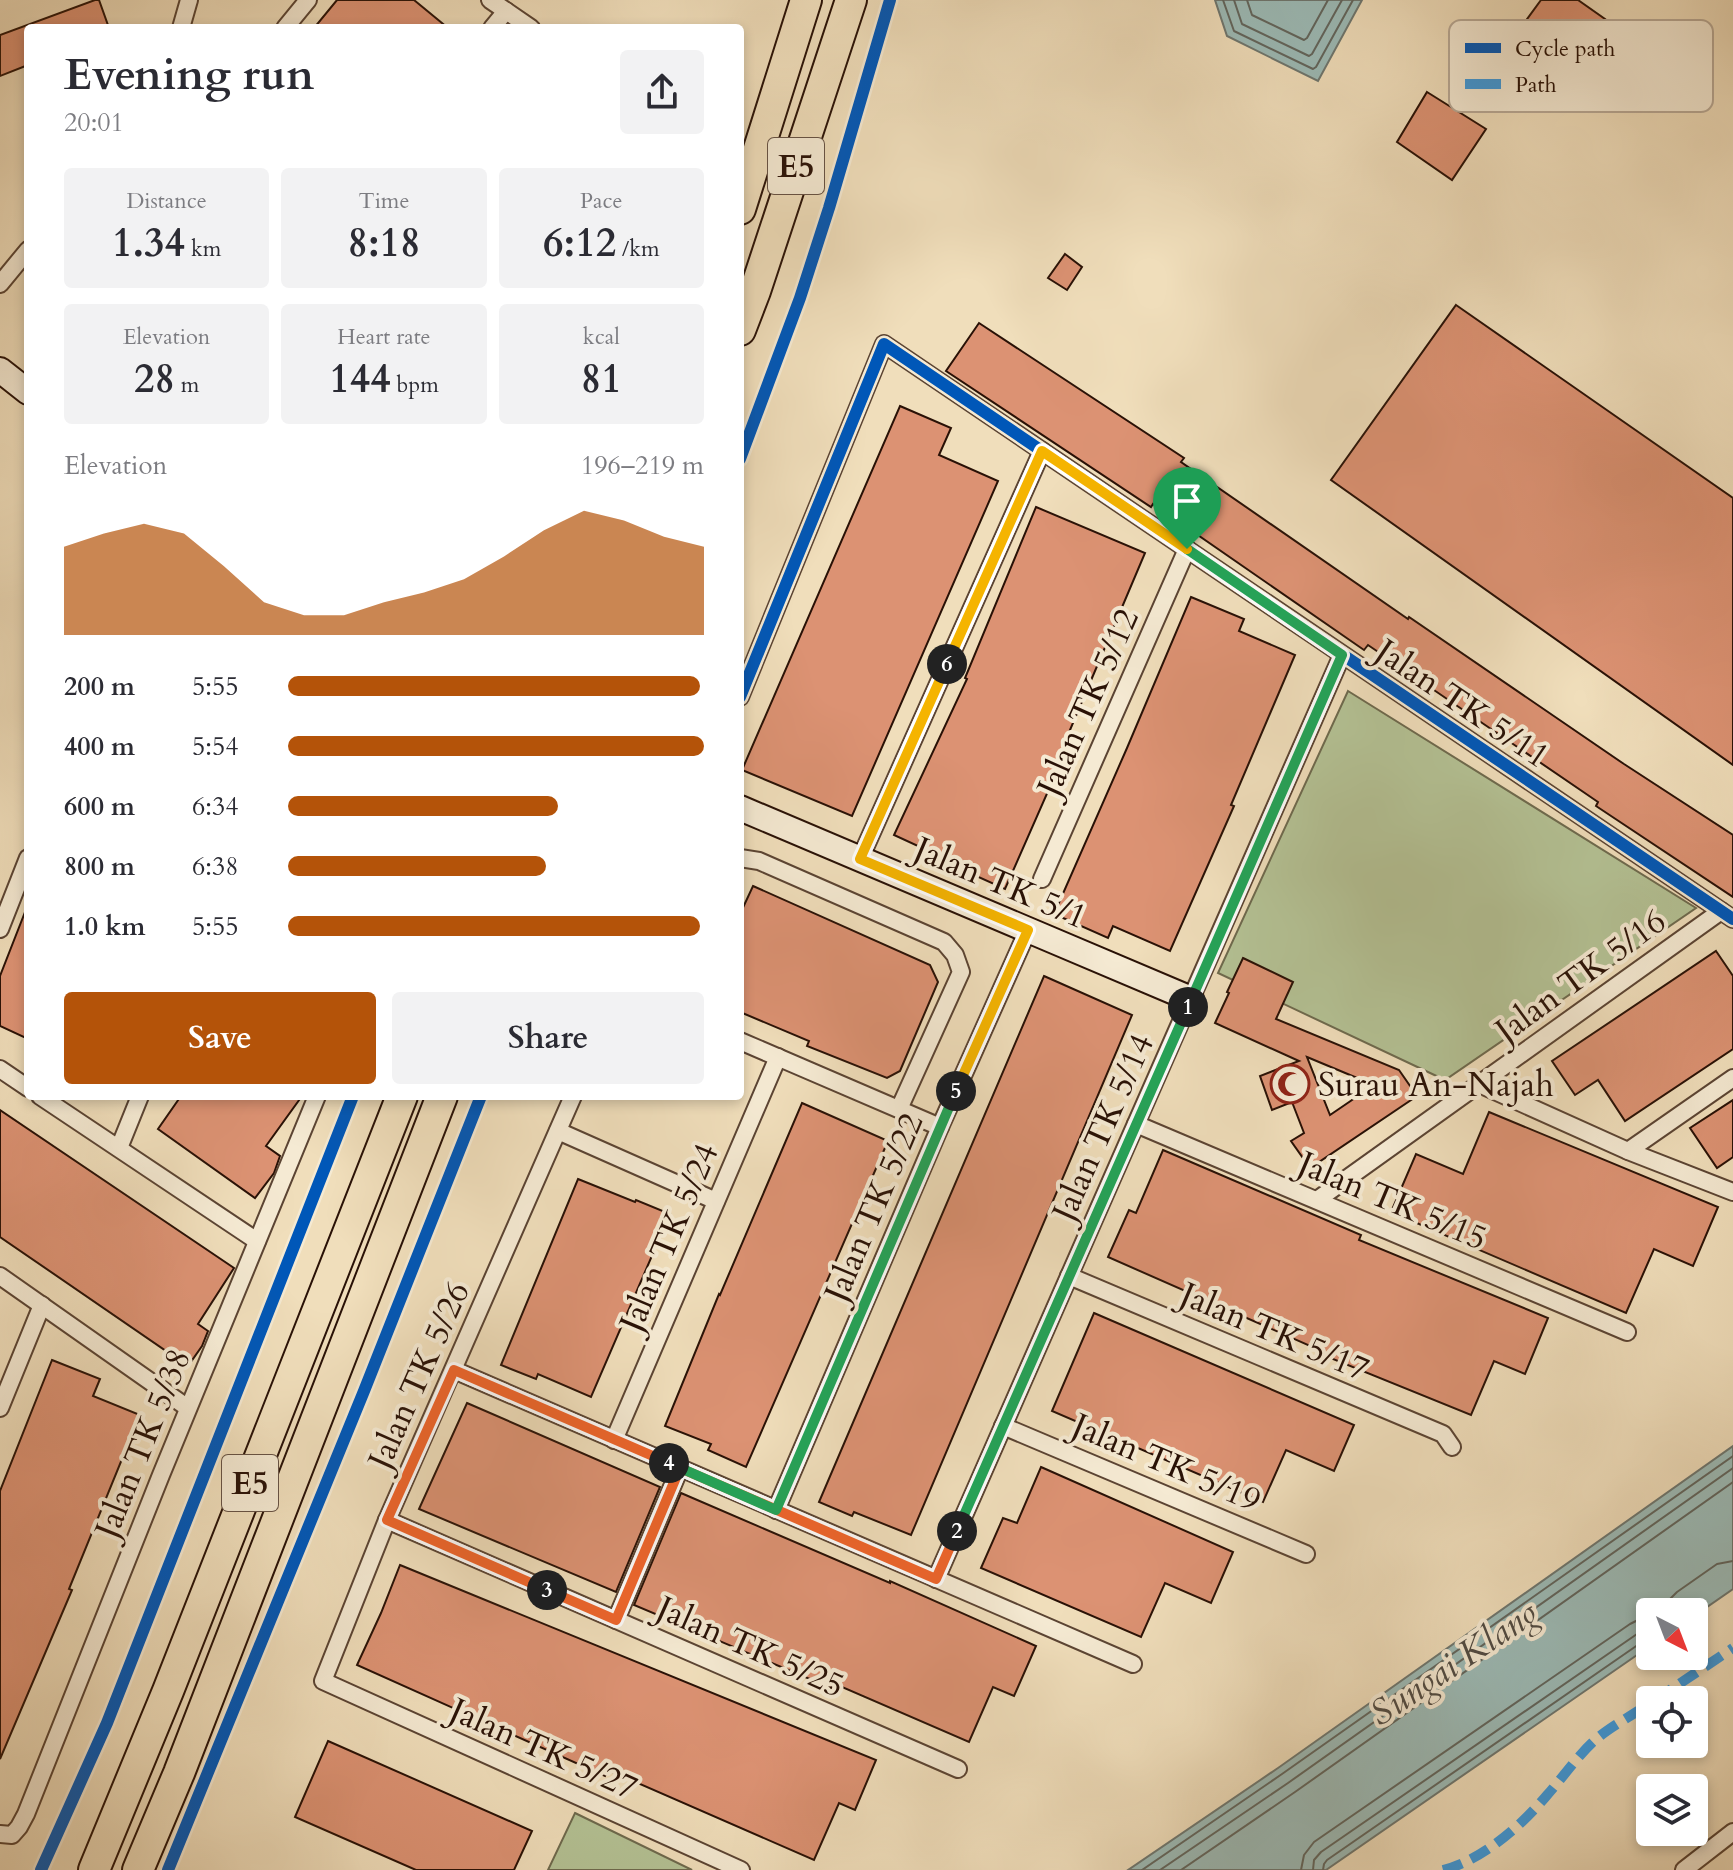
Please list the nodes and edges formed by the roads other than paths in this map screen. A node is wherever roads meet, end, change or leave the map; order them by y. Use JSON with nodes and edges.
{"nodes":[{"id":1,"x":189,"y":0,"type":"edge"},
{"id":2,"x":308,"y":0,"type":"edge"},
{"id":3,"x":490,"y":0,"type":"edge"},
{"id":4,"x":806,"y":0,"type":"edge"},
{"id":5,"x":851,"y":0,"type":"edge"},
{"id":6,"x":506,"y":11,"type":"junction"},
{"id":7,"x":182,"y":24,"type":"edge"},
{"id":8,"x":288,"y":24,"type":"edge"},
{"id":9,"x":495,"y":24,"type":"edge"},
{"id":10,"x":525,"y":24,"type":"edge"},
{"id":11,"x":744,"y":196,"type":"edge"},
{"id":12,"x":24,"y":255,"type":"edge"},
{"id":13,"x":0,"y":284,"type":"edge"},
{"id":14,"x":744,"y":320,"type":"edge"},
{"id":15,"x":0,"y":370,"type":"edge"},
{"id":16,"x":24,"y":389,"type":"edge"},
{"id":17,"x":1042,"y":451,"type":"junction"},
{"id":18,"x":1187,"y":549,"type":"junction"},
{"id":19,"x":1342,"y":655,"type":"junction"},
{"id":20,"x":744,"y":687,"type":"edge"},
{"id":21,"x":744,"y":810,"type":"edge"},
{"id":22,"x":744,"y":859,"type":"edge"},
{"id":23,"x":860,"y":859,"type":"junction"},
{"id":24,"x":24,"y":868,"type":"edge"},
{"id":25,"x":1042,"y":879,"type":"dead end"},
{"id":26,"x":1727,"y":915,"type":"edge"},
{"id":27,"x":0,"y":929,"type":"edge"},
{"id":28,"x":1028,"y":930,"type":"junction"},
{"id":29,"x":1191,"y":999,"type":"junction"},
{"id":30,"x":744,"y":1043,"type":"edge"},
{"id":31,"x":778,"y":1057,"type":"junction"},
{"id":32,"x":0,"y":1069,"type":"edge"},
{"id":33,"x":1733,"y":1078,"type":"edge"},
{"id":34,"x":1479,"y":1084,"type":"junction"},
{"id":35,"x":24,"y":1085,"type":"edge"},
{"id":36,"x":46,"y":1100,"type":"edge"},
{"id":37,"x":138,"y":1100,"type":"edge"},
{"id":38,"x":315,"y":1100,"type":"edge"},
{"id":39,"x":400,"y":1100,"type":"edge"},
{"id":40,"x":440,"y":1100,"type":"edge"},
{"id":41,"x":571,"y":1100,"type":"edge"},
{"id":42,"x":899,"y":1109,"type":"junction"},
{"id":43,"x":1136,"y":1124,"type":"junction"},
{"id":44,"x":940,"y":1127,"type":"junction"},
{"id":45,"x":558,"y":1131,"type":"junction"},
{"id":46,"x":119,"y":1148,"type":"junction"},
{"id":47,"x":1628,"y":1151,"type":"junction"},
{"id":48,"x":1733,"y":1192,"type":"edge"},
{"id":49,"x":1317,"y":1200,"type":"junction"},
{"id":50,"x":716,"y":1201,"type":"junction"},
{"id":51,"x":257,"y":1241,"type":"junction"},
{"id":52,"x":0,"y":1276,"type":"edge"},
{"id":53,"x":1069,"y":1276,"type":"junction"},
{"id":54,"x":42,"y":1305,"type":"junction"},
{"id":55,"x":1627,"y":1332,"type":"dead end"},
{"id":56,"x":454,"y":1370,"type":"junction"},
{"id":57,"x":0,"y":1408,"type":"edge"},
{"id":58,"x":188,"y":1408,"type":"junction"},
{"id":59,"x":1003,"y":1426,"type":"junction"},
{"id":60,"x":614,"y":1440,"type":"junction"},
{"id":61,"x":1452,"y":1447,"type":"dead end"},
{"id":62,"x":680,"y":1468,"type":"junction"},
{"id":63,"x":776,"y":1510,"type":"junction"},
{"id":64,"x":387,"y":1520,"type":"junction"},
{"id":65,"x":1306,"y":1554,"type":"dead end"},
{"id":66,"x":936,"y":1579,"type":"junction"},
{"id":67,"x":616,"y":1620,"type":"junction"},
{"id":68,"x":1133,"y":1664,"type":"dead end"},
{"id":69,"x":323,"y":1681,"type":"joint"},
{"id":70,"x":958,"y":1769,"type":"dead end"},
{"id":71,"x":1733,"y":1832,"type":"edge"},
{"id":72,"x":0,"y":1834,"type":"edge"},
{"id":73,"x":94,"y":1870,"type":"edge"},
{"id":74,"x":138,"y":1870,"type":"edge"},
{"id":75,"x":741,"y":1870,"type":"edge"},
{"id":76,"x":1684,"y":1870,"type":"edge"}],
"edges":[{"from":1,"to":7,"type":"street"},
{"from":2,"to":8,"type":"street"},
{"from":3,"to":6,"type":"street"},
{"from":4,"to":11,"type":"highway","number":"E5"},
{"from":5,"to":14,"type":"highway","number":"E5"},
{"from":6,"to":9,"type":"street"},
{"from":6,"to":10,"type":"street"},
{"from":12,"to":13,"type":"street"},
{"from":15,"to":16,"type":"street"},
{"from":17,"to":18,"type":"street","name":"Jalan TK 5/11"},
{"from":17,"to":20,"type":"street","name":"Jalan TK 5/11"},
{"from":17,"to":23,"type":"street"},
{"from":18,"to":19,"type":"street","name":"Jalan TK 5/11"},
{"from":18,"to":25,"type":"street","name":"Jalan TK 5/12"},
{"from":19,"to":26,"type":"street","name":"Jalan TK 5/11"},
{"from":19,"to":29,"type":"street","name":"Jalan TK 5/14"},
{"from":21,"to":23,"type":"street","name":"Jalan TK 5/1"},
{"from":22,"to":42,"type":"street"},
{"from":23,"to":28,"type":"street","name":"Jalan TK 5/1"},
{"from":24,"to":27,"type":"street"},
{"from":26,"to":34,"type":"street","name":"Jalan TK 5/16"},
{"from":28,"to":29,"type":"street","name":"Jalan TK 5/1"},
{"from":28,"to":44,"type":"street","name":"Jalan TK 5/22"},
{"from":29,"to":43,"type":"street","name":"Jalan TK 5/14"},
{"from":30,"to":31,"type":"street"},
{"from":31,"to":42,"type":"street"},
{"from":31,"to":50,"type":"street","name":"Jalan TK 5/24"},
{"from":32,"to":35,"type":"street"},
{"from":33,"to":47,"type":"street"},
{"from":34,"to":47,"type":"street"},
{"from":34,"to":49,"type":"street","name":"Jalan TK 5/16"},
{"from":36,"to":46,"type":"street"},
{"from":37,"to":46,"type":"street"},
{"from":38,"to":51,"type":"street","name":"Jalan TK 5/38"},
{"from":39,"to":73,"type":"highway","number":"E5"},
{"from":40,"to":74,"type":"highway","number":"E5"},
{"from":41,"to":45,"type":"street","name":"Jalan TK 5/26"},
{"from":42,"to":44,"type":"street"},
{"from":43,"to":49,"type":"street","name":"Jalan TK 5/15"},
{"from":43,"to":53,"type":"street","name":"Jalan TK 5/14"},
{"from":44,"to":63,"type":"street","name":"Jalan TK 5/22"},
{"from":45,"to":50,"type":"street"},
{"from":45,"to":56,"type":"street","name":"Jalan TK 5/26"},
{"from":46,"to":51,"type":"street"},
{"from":47,"to":48,"type":"street"},
{"from":49,"to":55,"type":"street","name":"Jalan TK 5/15"},
{"from":50,"to":60,"type":"street","name":"Jalan TK 5/24"},
{"from":51,"to":58,"type":"street","name":"Jalan TK 5/38"},
{"from":52,"to":54,"type":"street"},
{"from":53,"to":59,"type":"street","name":"Jalan TK 5/14"},
{"from":53,"to":61,"type":"street","name":"Jalan TK 5/17"},
{"from":54,"to":57,"type":"street"},
{"from":54,"to":58,"type":"street"},
{"from":56,"to":60,"type":"street"},
{"from":56,"to":64,"type":"street","name":"Jalan TK 5/26"},
{"from":58,"to":72,"type":"street","name":"Jalan TK 5/38"},
{"from":59,"to":65,"type":"street","name":"Jalan TK 5/19"},
{"from":59,"to":66,"type":"street","name":"Jalan TK 5/14"},
{"from":60,"to":62,"type":"street"},
{"from":62,"to":63,"type":"street"},
{"from":62,"to":67,"type":"street"},
{"from":63,"to":66,"type":"street"},
{"from":64,"to":67,"type":"street","name":"Jalan TK 5/25"},
{"from":64,"to":69,"type":"street","name":"Jalan TK 5/26"},
{"from":66,"to":68,"type":"street"},
{"from":67,"to":70,"type":"street","name":"Jalan TK 5/25"},
{"from":69,"to":75,"type":"street","name":"Jalan TK 5/27"},
{"from":71,"to":76,"type":"street"}]}
